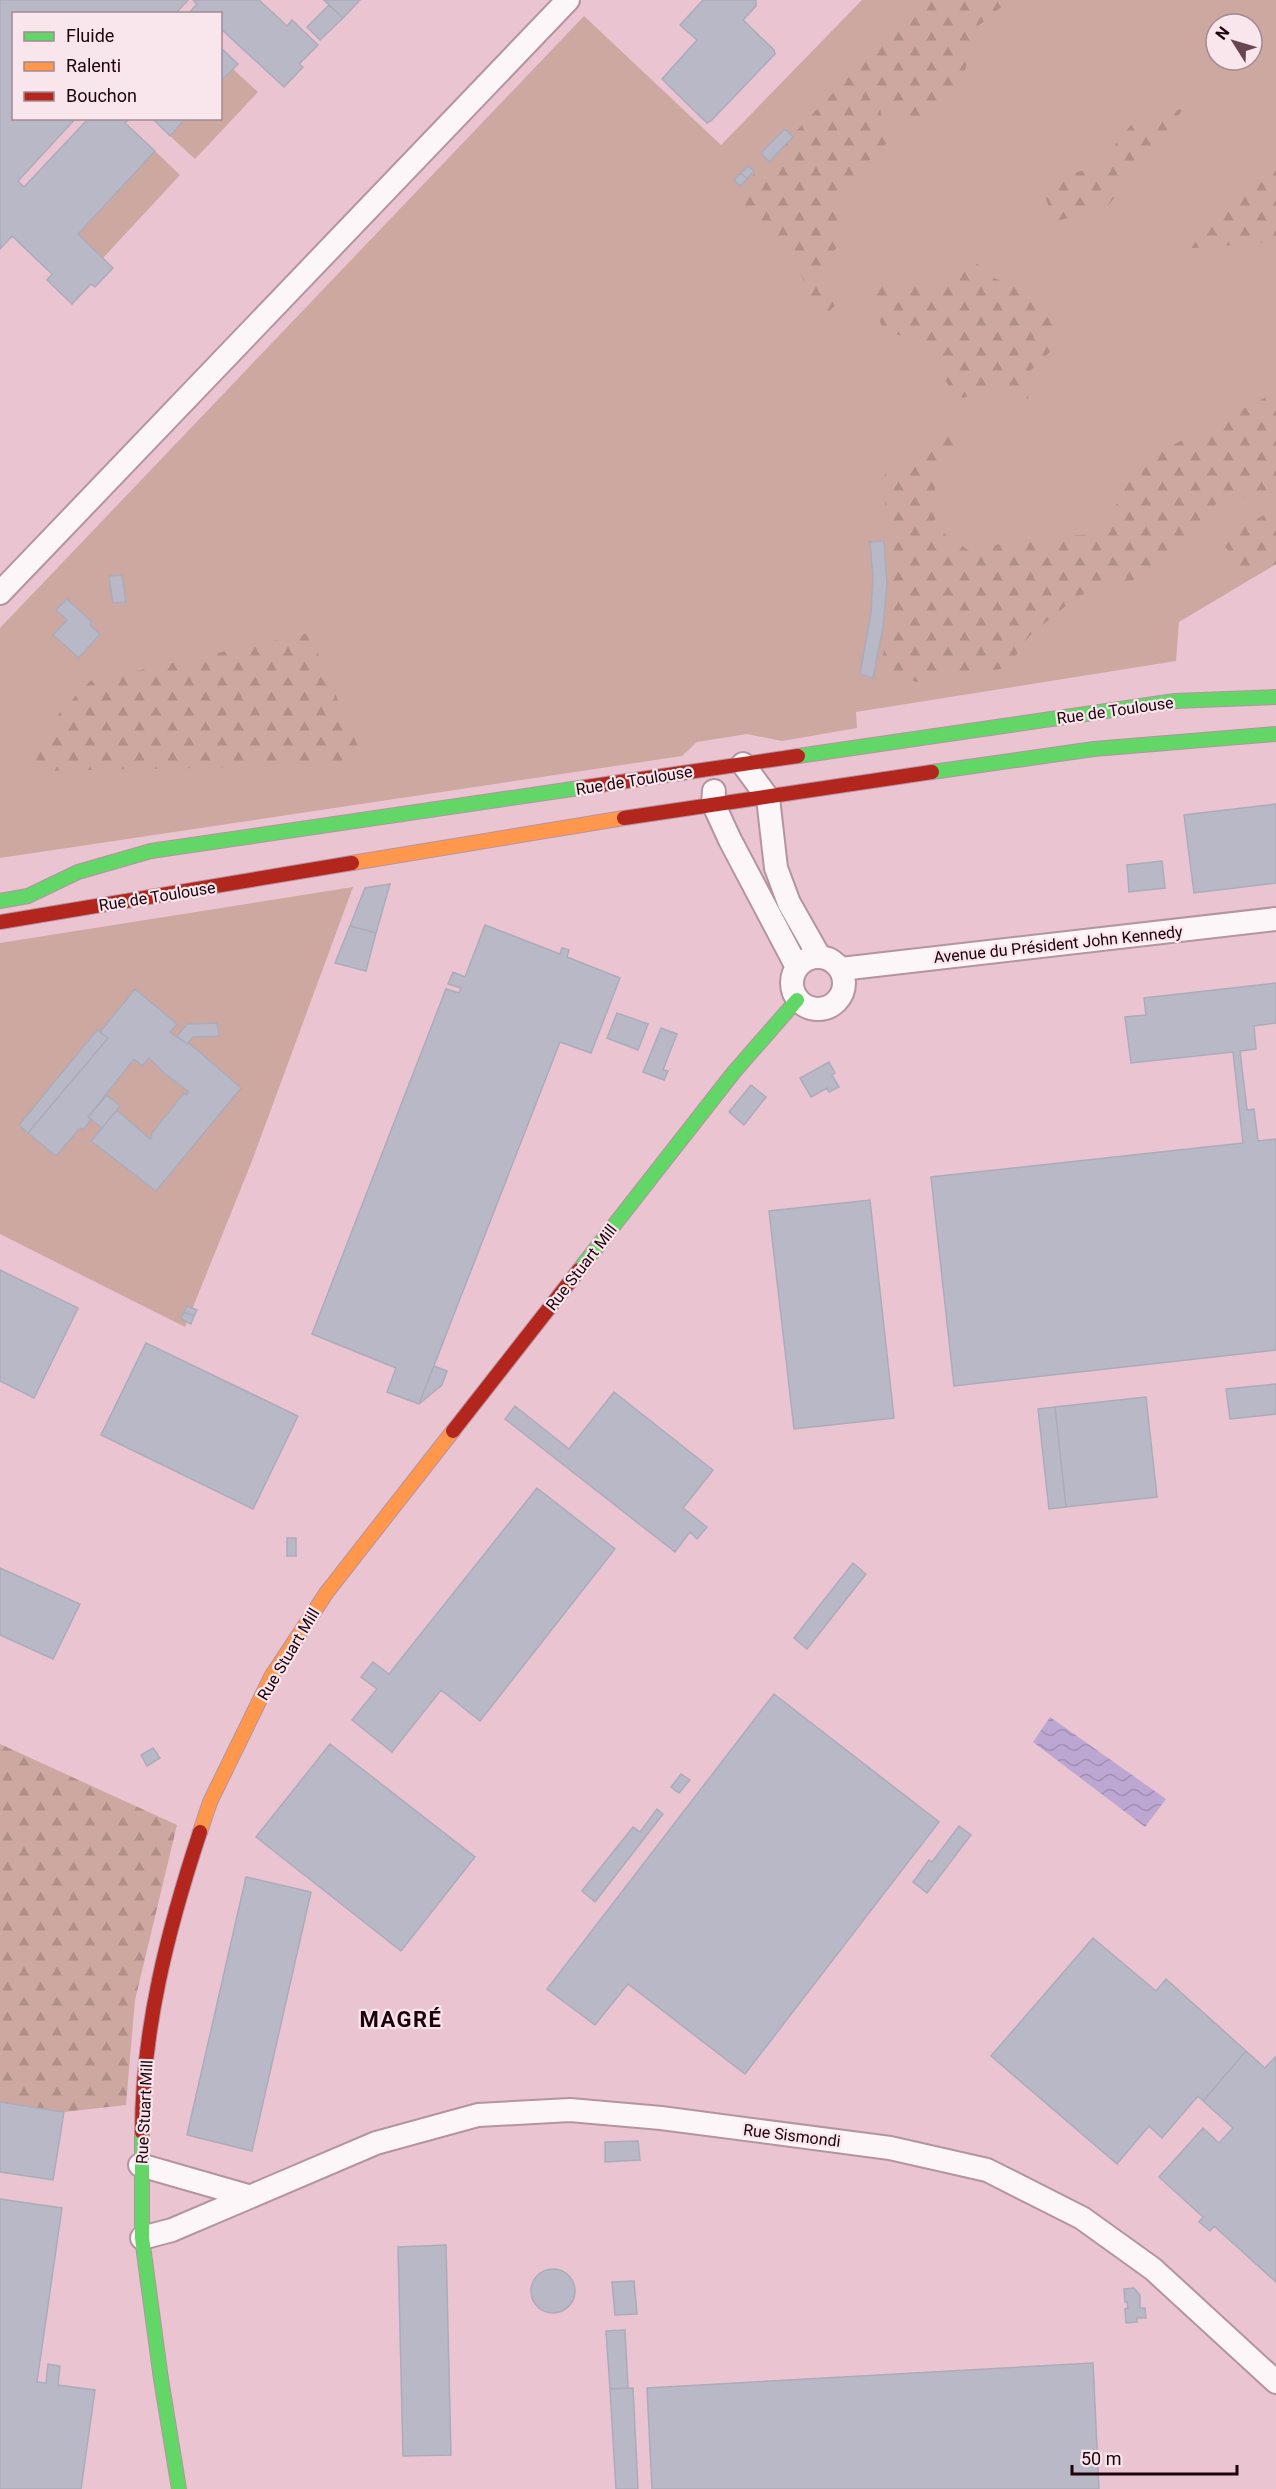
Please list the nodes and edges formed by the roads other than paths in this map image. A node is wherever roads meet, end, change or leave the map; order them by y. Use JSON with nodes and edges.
{"nodes":[{"id":1,"x":568,"y":0,"type":"edge"},
{"id":2,"x":0,"y":593,"type":"edge"},
{"id":3,"x":1276,"y":697,"type":"edge"},
{"id":4,"x":1276,"y":734,"type":"edge"},
{"id":5,"x":742,"y":764,"type":"junction"},
{"id":6,"x":716,"y":768,"type":"junction"},
{"id":7,"x":768,"y":798,"type":"junction"},
{"id":8,"x":713,"y":803,"type":"junction"},
{"id":9,"x":78,"y":872,"type":"junction"},
{"id":10,"x":34,"y":876,"type":"dead end"},
{"id":11,"x":0,"y":901,"type":"edge"},
{"id":12,"x":1276,"y":919,"type":"edge"},
{"id":13,"x":0,"y":922,"type":"edge"},
{"id":14,"x":819,"y":957,"type":"junction"},
{"id":15,"x":797,"y":967,"type":"junction"},
{"id":16,"x":841,"y":969,"type":"junction"},
{"id":17,"x":797,"y":1000,"type":"junction"},
{"id":18,"x":140,"y":2165,"type":"junction"},
{"id":19,"x":248,"y":2196,"type":"junction"},
{"id":20,"x":142,"y":2238,"type":"junction"},
{"id":21,"x":1276,"y":2382,"type":"edge"},
{"id":22,"x":178,"y":2489,"type":"edge"}],
"edges":[{"from":1,"to":2,"type":"street"},
{"from":3,"to":5,"type":"main road","name":"Rue de Toulouse"},
{"from":4,"to":7,"type":"main road","name":"Rue de Toulouse"},
{"from":5,"to":6,"type":"main road","name":"Rue de Toulouse"},
{"from":5,"to":7,"type":"street"},
{"from":6,"to":8,"type":"street"},
{"from":6,"to":9,"type":"main road","name":"Rue de Toulouse"},
{"from":7,"to":8,"type":"main road","name":"Rue de Toulouse"},
{"from":7,"to":14,"type":"street"},
{"from":8,"to":13,"type":"main road","name":"Rue de Toulouse"},
{"from":8,"to":15,"type":"street"},
{"from":9,"to":10,"type":"main road"},
{"from":9,"to":11,"type":"main road","name":"Rue de Toulouse"},
{"from":12,"to":16,"type":"street","name":"Avenue du Président John Kennedy"},
{"from":14,"to":15,"type":"street"},
{"from":14,"to":16,"type":"street"},
{"from":15,"to":17,"type":"street"},
{"from":16,"to":17,"type":"street"},
{"from":17,"to":18,"type":"main road","name":"Rue Stuart Mill"},
{"from":18,"to":19,"type":"street"},
{"from":18,"to":20,"type":"main road","name":"Rue Stuart Mill"},
{"from":19,"to":20,"type":"street","name":"Rue Sismondi"},
{"from":19,"to":21,"type":"street","name":"Rue Sismondi"},
{"from":20,"to":22,"type":"main road","name":"Rue Stuart Mill"}]}
